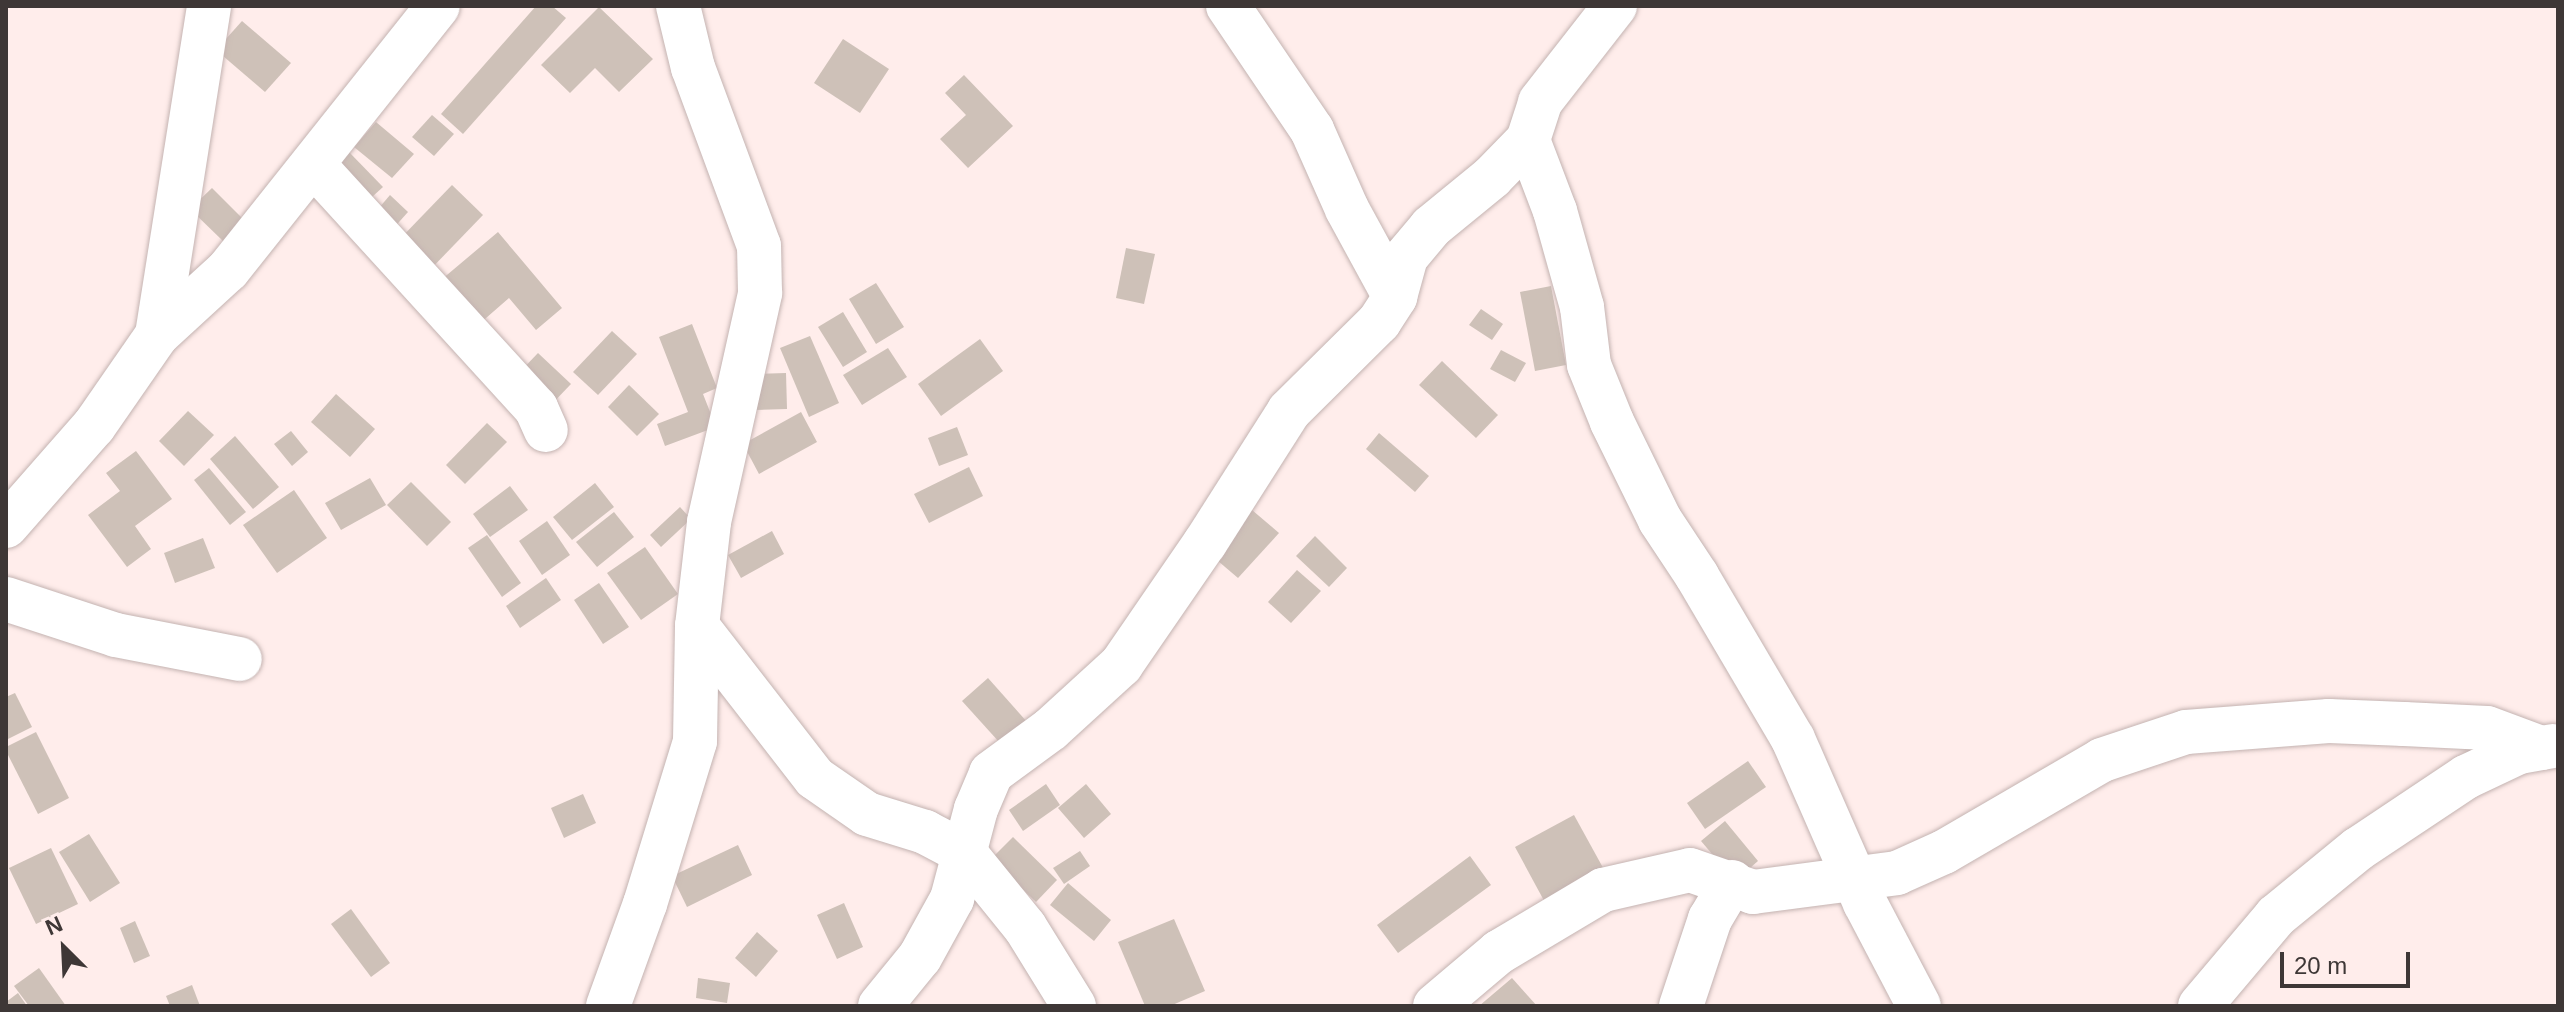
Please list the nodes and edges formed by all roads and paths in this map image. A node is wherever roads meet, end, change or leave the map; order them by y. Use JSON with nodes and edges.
{"nodes":[{"id":1,"x":209,"y":6,"type":"edge"},
{"id":2,"x":438,"y":6,"type":"edge"},
{"id":3,"x":678,"y":6,"type":"edge"},
{"id":4,"x":1228,"y":6,"type":"edge"},
{"id":5,"x":1615,"y":6,"type":"edge"},
{"id":6,"x":1528,"y":140,"type":"junction"},
{"id":7,"x":313,"y":164,"type":"junction"},
{"id":8,"x":1395,"y":297,"type":"junction"},
{"id":9,"x":157,"y":335,"type":"junction"},
{"id":10,"x":546,"y":430,"type":"dead end"},
{"id":11,"x":6,"y":526,"type":"edge"},
{"id":12,"x":6,"y":599,"type":"edge"},
{"id":13,"x":697,"y":626,"type":"junction"},
{"id":14,"x":240,"y":659,"type":"dead end"},
{"id":15,"x":2550,"y":746,"type":"edge"},
{"id":16,"x":965,"y":853,"type":"junction"},
{"id":17,"x":1854,"y":880,"type":"junction"},
{"id":18,"x":1732,"y":882,"type":"junction"},
{"id":19,"x":608,"y":1006,"type":"edge"},
{"id":20,"x":880,"y":1006,"type":"edge"},
{"id":21,"x":1074,"y":1006,"type":"edge"},
{"id":22,"x":1435,"y":1006,"type":"edge"},
{"id":23,"x":1681,"y":1006,"type":"edge"},
{"id":24,"x":1919,"y":1006,"type":"edge"},
{"id":25,"x":2200,"y":1006,"type":"edge"}],
"edges":[{"from":1,"to":9,"type":"street"},
{"from":2,"to":7,"type":"street"},
{"from":3,"to":13,"type":"street"},
{"from":4,"to":8,"type":"street"},
{"from":5,"to":6,"type":"street"},
{"from":6,"to":8,"type":"street"},
{"from":6,"to":17,"type":"street"},
{"from":7,"to":9,"type":"street"},
{"from":7,"to":10,"type":"street"},
{"from":8,"to":16,"type":"street"},
{"from":9,"to":11,"type":"street"},
{"from":12,"to":14,"type":"street"},
{"from":13,"to":16,"type":"street"},
{"from":13,"to":19,"type":"street"},
{"from":15,"to":17,"type":"street"},
{"from":15,"to":25,"type":"street"},
{"from":16,"to":20,"type":"street"},
{"from":16,"to":21,"type":"street"},
{"from":17,"to":18,"type":"street"},
{"from":17,"to":24,"type":"street"},
{"from":18,"to":22,"type":"street"},
{"from":18,"to":23,"type":"street"}]}
